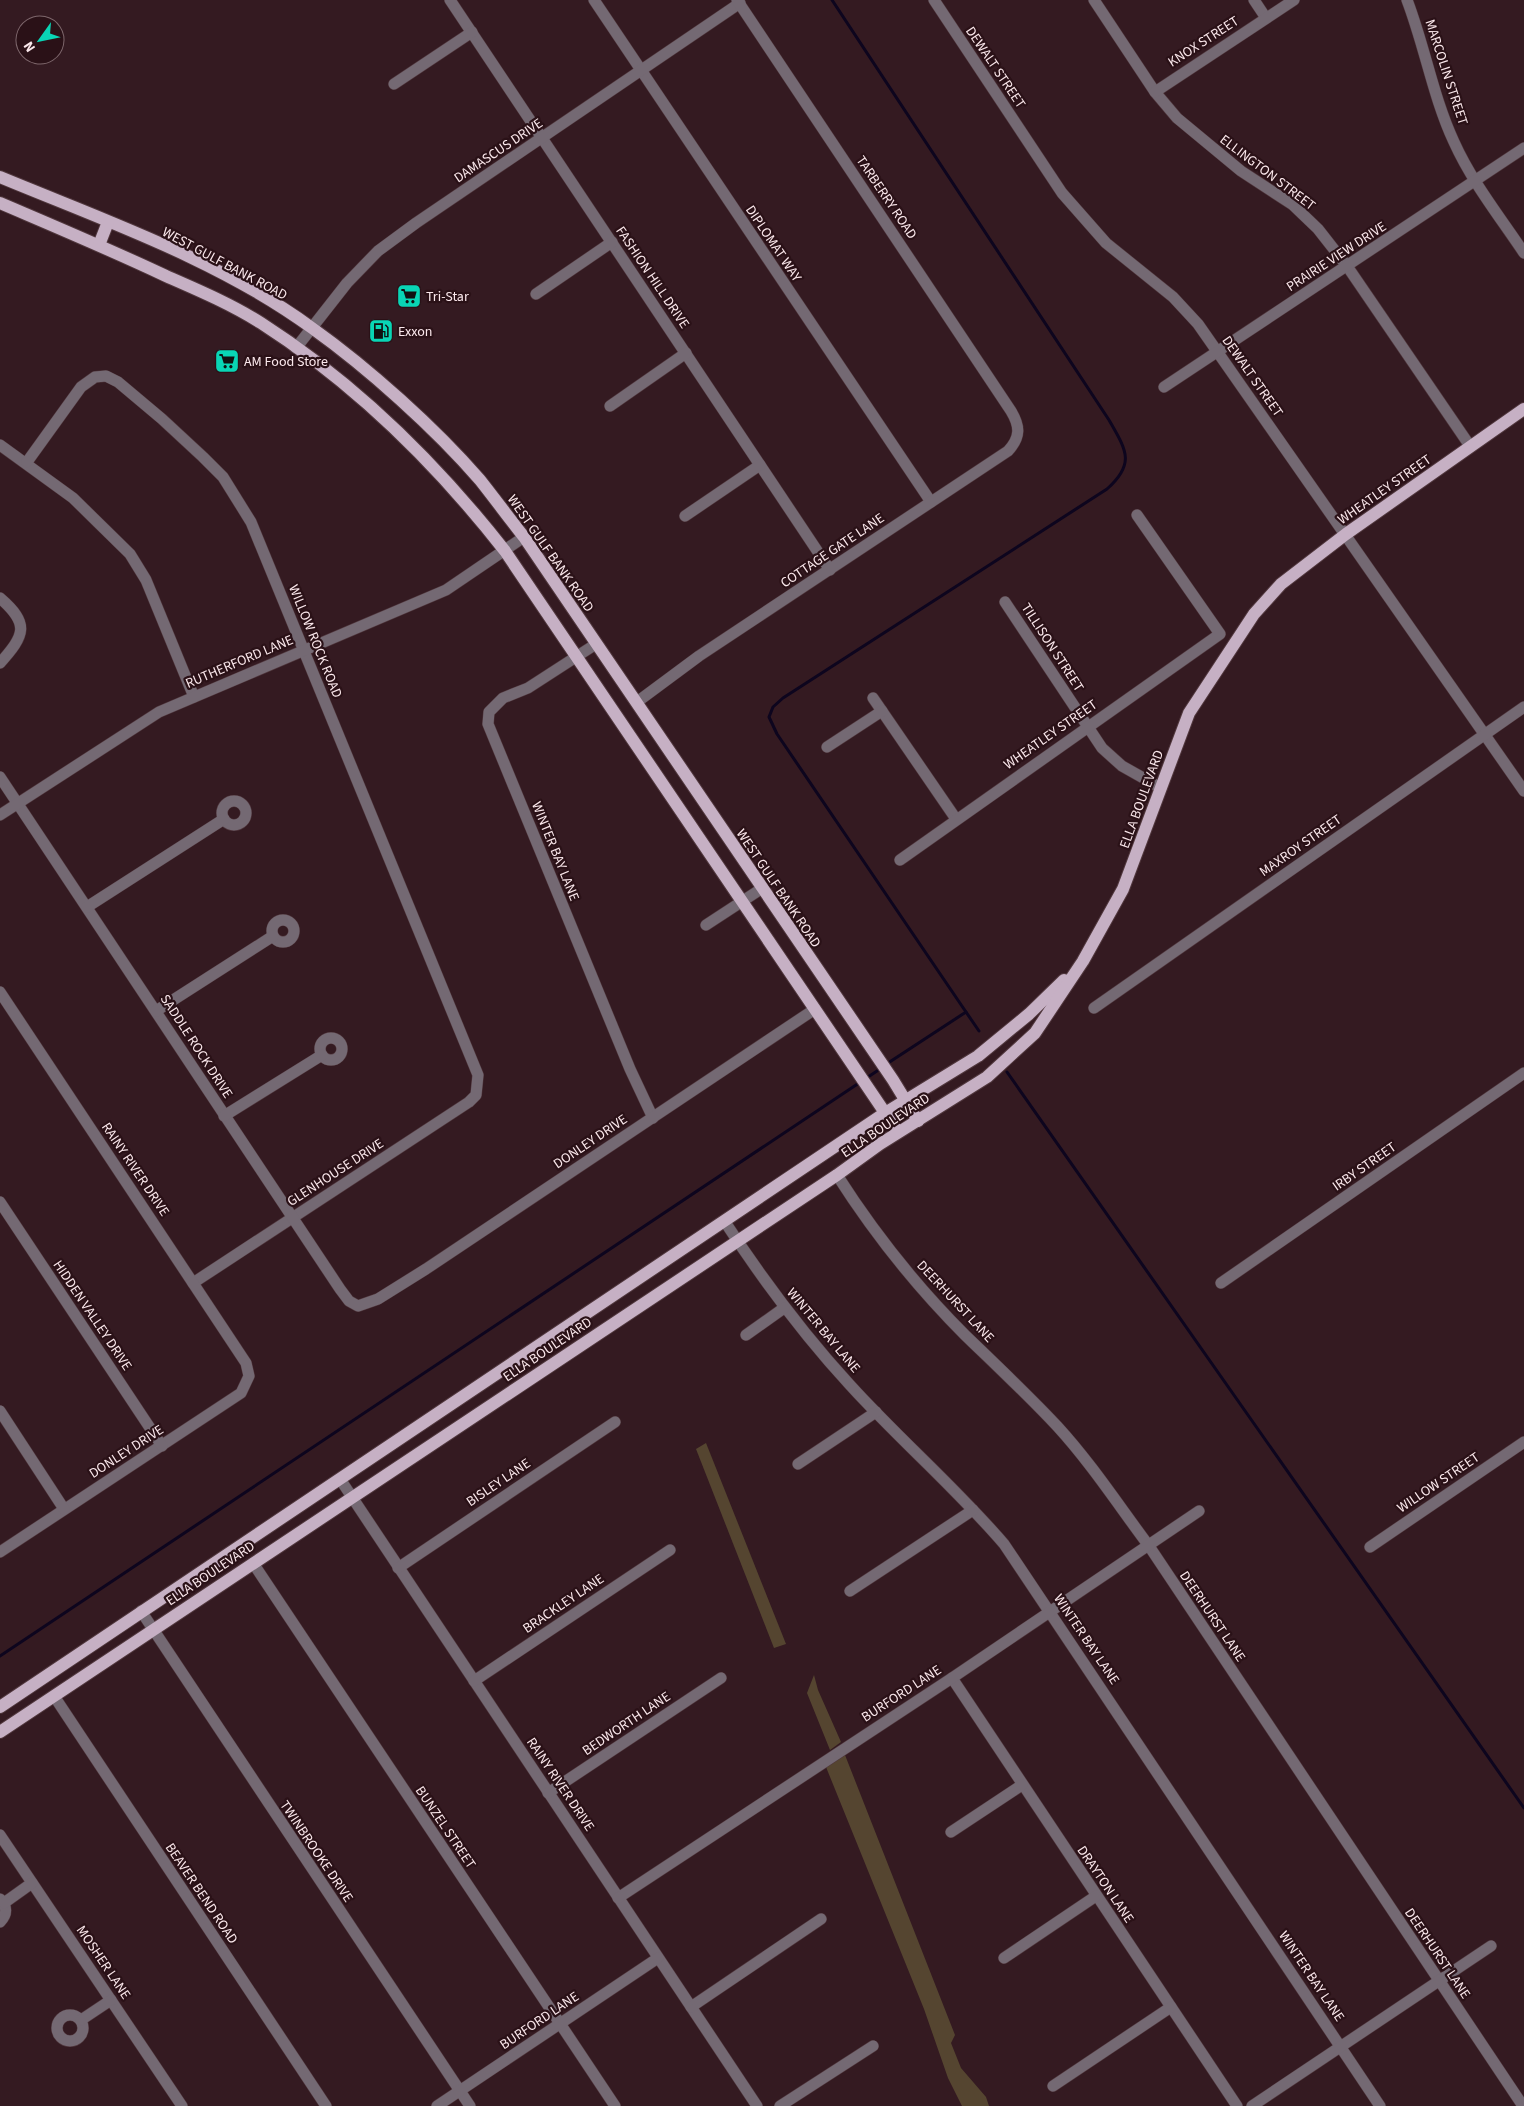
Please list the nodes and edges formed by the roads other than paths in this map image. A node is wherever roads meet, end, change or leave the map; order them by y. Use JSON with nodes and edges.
{"nodes":[{"id":1,"x":450,"y":0,"type":"edge"},
{"id":2,"x":594,"y":0,"type":"edge"},
{"id":3,"x":934,"y":0,"type":"edge"},
{"id":4,"x":1094,"y":0,"type":"edge"},
{"id":5,"x":1254,"y":0,"type":"edge"},
{"id":6,"x":1294,"y":0,"type":"edge"},
{"id":7,"x":1407,"y":0,"type":"edge"},
{"id":8,"x":738,"y":2,"type":"edge"},
{"id":9,"x":1266,"y":18,"type":"junction"},
{"id":10,"x":472,"y":32,"type":"junction"},
{"id":11,"x":641,"y":70,"type":"junction"},
{"id":12,"x":394,"y":84,"type":"dead end"},
{"id":13,"x":1155,"y":92,"type":"junction"},
{"id":14,"x":542,"y":138,"type":"junction"},
{"id":15,"x":1524,"y":148,"type":"edge"},
{"id":16,"x":0,"y":177,"type":"edge"},
{"id":17,"x":1475,"y":181,"type":"junction"},
{"id":18,"x":0,"y":203,"type":"edge"},
{"id":19,"x":108,"y":222,"type":"junction"},
{"id":20,"x":612,"y":242,"type":"junction"},
{"id":21,"x":98,"y":245,"type":"junction"},
{"id":22,"x":1524,"y":253,"type":"edge"},
{"id":23,"x":1347,"y":266,"type":"junction"},
{"id":24,"x":536,"y":294,"type":"dead end"},
{"id":25,"x":312,"y":328,"type":"junction"},
{"id":26,"x":296,"y":348,"type":"junction"},
{"id":27,"x":1218,"y":351,"type":"junction"},
{"id":28,"x":686,"y":353,"type":"junction"},
{"id":29,"x":1164,"y":387,"type":"dead end"},
{"id":30,"x":610,"y":406,"type":"dead end"},
{"id":31,"x":1524,"y":409,"type":"edge"},
{"id":32,"x":1011,"y":411,"type":"joint"},
{"id":33,"x":434,"y":432,"type":"junction"},
{"id":34,"x":0,"y":445,"type":"edge"},
{"id":35,"x":1470,"y":446,"type":"junction"},
{"id":36,"x":418,"y":450,"type":"junction"},
{"id":37,"x":27,"y":462,"type":"junction"},
{"id":38,"x":760,"y":465,"type":"junction"},
{"id":39,"x":931,"y":502,"type":"junction"},
{"id":40,"x":1138,"y":515,"type":"dead end"},
{"id":41,"x":685,"y":516,"type":"dead end"},
{"id":42,"x":1346,"y":534,"type":"junction"},
{"id":43,"x":524,"y":537,"type":"junction"},
{"id":44,"x":505,"y":551,"type":"junction"},
{"id":45,"x":830,"y":570,"type":"junction"},
{"id":46,"x":0,"y":598,"type":"edge"},
{"id":47,"x":1005,"y":602,"type":"dead end"},
{"id":48,"x":596,"y":644,"type":"junction"},
{"id":49,"x":1231,"y":649,"type":"joint"},
{"id":50,"x":303,"y":650,"type":"junction"},
{"id":51,"x":577,"y":657,"type":"junction"},
{"id":52,"x":0,"y":663,"type":"edge"},
{"id":53,"x":194,"y":697,"type":"junction"},
{"id":54,"x":873,"y":698,"type":"dead end"},
{"id":55,"x":637,"y":702,"type":"junction"},
{"id":56,"x":1524,"y":707,"type":"edge"},
{"id":57,"x":882,"y":711,"type":"junction"},
{"id":58,"x":1087,"y":726,"type":"junction"},
{"id":59,"x":1485,"y":734,"type":"junction"},
{"id":60,"x":827,"y":748,"type":"dead end"},
{"id":61,"x":0,"y":777,"type":"edge"},
{"id":62,"x":1161,"y":788,"type":"junction"},
{"id":63,"x":1524,"y":791,"type":"edge"},
{"id":64,"x":18,"y":802,"type":"junction"},
{"id":65,"x":0,"y":815,"type":"edge"},
{"id":66,"x":224,"y":819,"type":"dead end"},
{"id":67,"x":956,"y":819,"type":"junction"},
{"id":68,"x":900,"y":860,"type":"dead end"},
{"id":69,"x":761,"y":888,"type":"junction"},
{"id":70,"x":742,"y":901,"type":"junction"},
{"id":71,"x":87,"y":907,"type":"junction"},
{"id":72,"x":706,"y":925,"type":"dead end"},
{"id":73,"x":273,"y":936,"type":"dead end"},
{"id":74,"x":1083,"y":961,"type":"junction"},
{"id":75,"x":0,"y":992,"type":"edge"},
{"id":76,"x":1094,"y":1008,"type":"dead end"},
{"id":77,"x":815,"y":1009,"type":"junction"},
{"id":78,"x":156,"y":1011,"type":"junction"},
{"id":79,"x":322,"y":1055,"type":"dead end"},
{"id":80,"x":1524,"y":1073,"type":"edge"},
{"id":81,"x":478,"y":1076,"type":"joint"},
{"id":82,"x":906,"y":1100,"type":"junction"},
{"id":83,"x":885,"y":1113,"type":"junction"},
{"id":84,"x":224,"y":1116,"type":"junction"},
{"id":85,"x":653,"y":1118,"type":"junction"},
{"id":86,"x":918,"y":1120,"type":"junction"},
{"id":87,"x":898,"y":1132,"type":"junction"},
{"id":88,"x":837,"y":1175,"type":"junction"},
{"id":89,"x":0,"y":1202,"type":"edge"},
{"id":90,"x":292,"y":1218,"type":"junction"},
{"id":91,"x":726,"y":1222,"type":"junction"},
{"id":92,"x":737,"y":1240,"type":"junction"},
{"id":93,"x":193,"y":1283,"type":"junction"},
{"id":94,"x":1221,"y":1283,"type":"dead end"},
{"id":95,"x":382,"y":1297,"type":"joint"},
{"id":96,"x":784,"y":1308,"type":"junction"},
{"id":97,"x":746,"y":1335,"type":"dead end"},
{"id":98,"x":246,"y":1363,"type":"joint"},
{"id":99,"x":0,"y":1411,"type":"edge"},
{"id":100,"x":876,"y":1412,"type":"junction"},
{"id":101,"x":615,"y":1422,"type":"dead end"},
{"id":102,"x":1524,"y":1442,"type":"edge"},
{"id":103,"x":162,"y":1446,"type":"junction"},
{"id":104,"x":798,"y":1464,"type":"dead end"},
{"id":105,"x":340,"y":1479,"type":"junction"},
{"id":106,"x":351,"y":1497,"type":"junction"},
{"id":107,"x":64,"y":1509,"type":"junction"},
{"id":108,"x":974,"y":1510,"type":"junction"},
{"id":109,"x":1199,"y":1511,"type":"dead end"},
{"id":110,"x":1149,"y":1546,"type":"junction"},
{"id":111,"x":1370,"y":1547,"type":"dead end"},
{"id":112,"x":670,"y":1550,"type":"dead end"},
{"id":113,"x":0,"y":1552,"type":"edge"},
{"id":114,"x":253,"y":1563,"type":"junction"},
{"id":115,"x":398,"y":1568,"type":"junction"},
{"id":116,"x":850,"y":1592,"type":"dead end"},
{"id":117,"x":1051,"y":1611,"type":"junction"},
{"id":118,"x":141,"y":1612,"type":"junction"},
{"id":119,"x":153,"y":1630,"type":"junction"},
{"id":120,"x":720,"y":1678,"type":"dead end"},
{"id":121,"x":952,"y":1678,"type":"junction"},
{"id":122,"x":474,"y":1681,"type":"junction"},
{"id":123,"x":54,"y":1696,"type":"junction"},
{"id":124,"x":0,"y":1708,"type":"edge"},
{"id":125,"x":0,"y":1732,"type":"edge"},
{"id":126,"x":1022,"y":1785,"type":"junction"},
{"id":127,"x":548,"y":1793,"type":"junction"},
{"id":128,"x":951,"y":1832,"type":"dead end"},
{"id":129,"x":0,"y":1835,"type":"edge"},
{"id":130,"x":32,"y":1883,"type":"junction"},
{"id":131,"x":1096,"y":1896,"type":"junction"},
{"id":132,"x":618,"y":1898,"type":"junction"},
{"id":133,"x":2,"y":1901,"type":"edge"},
{"id":134,"x":821,"y":1919,"type":"dead end"},
{"id":135,"x":0,"y":1922,"type":"edge"},
{"id":136,"x":1491,"y":1946,"type":"dead end"},
{"id":137,"x":658,"y":1958,"type":"junction"},
{"id":138,"x":1004,"y":1958,"type":"dead end"},
{"id":139,"x":1439,"y":1981,"type":"junction"},
{"id":140,"x":111,"y":2000,"type":"junction"},
{"id":141,"x":691,"y":2007,"type":"junction"},
{"id":142,"x":1171,"y":2007,"type":"junction"},
{"id":143,"x":81,"y":2020,"type":"dead end"},
{"id":144,"x":559,"y":2024,"type":"junction"},
{"id":145,"x":873,"y":2046,"type":"dead end"},
{"id":146,"x":1340,"y":2046,"type":"junction"},
{"id":147,"x":1053,"y":2086,"type":"dead end"},
{"id":148,"x":459,"y":2091,"type":"junction"},
{"id":149,"x":182,"y":2106,"type":"edge"},
{"id":150,"x":326,"y":2106,"type":"edge"},
{"id":151,"x":437,"y":2106,"type":"edge"},
{"id":152,"x":470,"y":2106,"type":"edge"},
{"id":153,"x":615,"y":2106,"type":"edge"},
{"id":154,"x":757,"y":2106,"type":"edge"},
{"id":155,"x":780,"y":2106,"type":"edge"},
{"id":156,"x":1236,"y":2106,"type":"edge"},
{"id":157,"x":1252,"y":2106,"type":"edge"},
{"id":158,"x":1380,"y":2106,"type":"edge"},
{"id":159,"x":1523,"y":2106,"type":"edge"}],
"edges":[{"from":1,"to":10,"type":"street","name":"FASHION HILL DRIVE"},
{"from":2,"to":11,"type":"street","name":"DIPLOMAT WAY"},
{"from":3,"to":27,"type":"street","name":"DEWALT STREET"},
{"from":4,"to":13,"type":"street","name":"ELLINGTON STREET"},
{"from":5,"to":9,"type":"street"},
{"from":6,"to":9,"type":"street","name":"KNOX STREET"},
{"from":7,"to":17,"type":"street","name":"MARCOLIN STREET"},
{"from":8,"to":11,"type":"street","name":"DAMASCUS DRIVE"},
{"from":8,"to":32,"type":"street","name":"TARBERRY ROAD"},
{"from":9,"to":13,"type":"street","name":"KNOX STREET"},
{"from":10,"to":12,"type":"street"},
{"from":10,"to":14,"type":"street","name":"FASHION HILL DRIVE"},
{"from":11,"to":14,"type":"street","name":"DAMASCUS DRIVE"},
{"from":11,"to":39,"type":"street","name":"DIPLOMAT WAY"},
{"from":13,"to":23,"type":"street","name":"ELLINGTON STREET"},
{"from":14,"to":20,"type":"street","name":"FASHION HILL DRIVE"},
{"from":14,"to":25,"type":"street","name":"DAMASCUS DRIVE"},
{"from":15,"to":17,"type":"street","name":"PRAIRIE VIEW DRIVE"},
{"from":16,"to":19,"type":"main road","name":"WEST GULF BANK ROAD"},
{"from":17,"to":22,"type":"street","name":"MARCOLIN STREET"},
{"from":17,"to":23,"type":"street","name":"PRAIRIE VIEW DRIVE"},
{"from":18,"to":21,"type":"main road"},
{"from":19,"to":21,"type":"main road"},
{"from":19,"to":25,"type":"main road","name":"WEST GULF BANK ROAD"},
{"from":20,"to":24,"type":"street"},
{"from":20,"to":28,"type":"street","name":"FASHION HILL DRIVE"},
{"from":21,"to":26,"type":"main road"},
{"from":23,"to":27,"type":"street","name":"PRAIRIE VIEW DRIVE"},
{"from":23,"to":35,"type":"street","name":"ELLINGTON STREET"},
{"from":25,"to":26,"type":"street","name":"DAMASCUS DRIVE"},
{"from":25,"to":33,"type":"main road","name":"WEST GULF BANK ROAD"},
{"from":26,"to":36,"type":"main road"},
{"from":27,"to":29,"type":"street","name":"PRAIRIE VIEW DRIVE"},
{"from":27,"to":42,"type":"street","name":"DEWALT STREET"},
{"from":28,"to":30,"type":"street"},
{"from":28,"to":38,"type":"street","name":"FASHION HILL DRIVE"},
{"from":31,"to":35,"type":"main road","name":"WHEATLEY STREET"},
{"from":32,"to":39,"type":"street","name":"COTTAGE GATE LANE"},
{"from":33,"to":36,"type":"main road"},
{"from":33,"to":43,"type":"main road","name":"WEST GULF BANK ROAD"},
{"from":34,"to":37,"type":"street"},
{"from":35,"to":42,"type":"main road","name":"WHEATLEY STREET"},
{"from":36,"to":44,"type":"main road"},
{"from":37,"to":50,"type":"street","name":"WILLOW ROCK ROAD"},
{"from":37,"to":53,"type":"street"},
{"from":38,"to":41,"type":"street"},
{"from":38,"to":45,"type":"street","name":"FASHION HILL DRIVE"},
{"from":39,"to":45,"type":"street","name":"COTTAGE GATE LANE"},
{"from":40,"to":58,"type":"street","name":"WHEATLEY STREET"},
{"from":42,"to":49,"type":"main road","name":"WHEATLEY STREET"},
{"from":42,"to":59,"type":"street","name":"DEWALT STREET"},
{"from":43,"to":44,"type":"street","name":"RUTHERFORD LANE"},
{"from":43,"to":48,"type":"main road","name":"WEST GULF BANK ROAD"},
{"from":44,"to":50,"type":"street","name":"RUTHERFORD LANE"},
{"from":44,"to":51,"type":"main road"},
{"from":45,"to":55,"type":"street","name":"COTTAGE GATE LANE"},
{"from":46,"to":52,"type":"street"},
{"from":47,"to":58,"type":"street","name":"TILLISON STREET"},
{"from":48,"to":51,"type":"street","name":"WINTER BAY LANE"},
{"from":48,"to":55,"type":"main road","name":"WEST GULF BANK ROAD"},
{"from":49,"to":62,"type":"main road","name":"ELLA BOULEVARD"},
{"from":50,"to":53,"type":"street","name":"RUTHERFORD LANE"},
{"from":50,"to":81,"type":"street","name":"WILLOW ROCK ROAD"},
{"from":51,"to":70,"type":"main road"},
{"from":51,"to":85,"type":"street","name":"WINTER BAY LANE"},
{"from":53,"to":64,"type":"street","name":"RUTHERFORD LANE"},
{"from":54,"to":57,"type":"street"},
{"from":55,"to":69,"type":"main road","name":"WEST GULF BANK ROAD"},
{"from":56,"to":59,"type":"street","name":"MAXROY STREET"},
{"from":57,"to":60,"type":"street"},
{"from":57,"to":67,"type":"street"},
{"from":58,"to":62,"type":"street","name":"TILLISON STREET"},
{"from":58,"to":67,"type":"street","name":"WHEATLEY STREET"},
{"from":59,"to":63,"type":"street","name":"DEWALT STREET"},
{"from":59,"to":76,"type":"street","name":"MAXROY STREET"},
{"from":61,"to":64,"type":"street","name":"SADDLE ROCK DRIVE"},
{"from":62,"to":74,"type":"main road","name":"ELLA BOULEVARD"},
{"from":64,"to":65,"type":"street","name":"RUTHERFORD LANE"},
{"from":64,"to":71,"type":"street","name":"SADDLE ROCK DRIVE"},
{"from":66,"to":71,"type":"street"},
{"from":67,"to":68,"type":"street","name":"WHEATLEY STREET"},
{"from":69,"to":70,"type":"street"},
{"from":69,"to":82,"type":"main road","name":"WEST GULF BANK ROAD"},
{"from":70,"to":72,"type":"street"},
{"from":70,"to":77,"type":"main road"},
{"from":71,"to":78,"type":"street","name":"SADDLE ROCK DRIVE"},
{"from":73,"to":78,"type":"street"},
{"from":74,"to":82,"type":"main road","name":"ELLA BOULEVARD"},
{"from":74,"to":86,"type":"main road","name":"ELLA BOULEVARD"},
{"from":75,"to":93,"type":"street","name":"RAINY RIVER DRIVE"},
{"from":77,"to":83,"type":"main road"},
{"from":77,"to":85,"type":"street","name":"DONLEY DRIVE"},
{"from":78,"to":84,"type":"street","name":"SADDLE ROCK DRIVE"},
{"from":79,"to":84,"type":"street"},
{"from":80,"to":94,"type":"street","name":"IRBY STREET"},
{"from":81,"to":90,"type":"street","name":"GLENHOUSE DRIVE"},
{"from":82,"to":83,"type":"main road","name":"ELLA BOULEVARD"},
{"from":82,"to":86,"type":"main road","name":"WEST GULF BANK ROAD"},
{"from":83,"to":87,"type":"main road"},
{"from":83,"to":91,"type":"main road","name":"ELLA BOULEVARD"},
{"from":84,"to":90,"type":"street","name":"SADDLE ROCK DRIVE"},
{"from":85,"to":95,"type":"street","name":"DONLEY DRIVE"},
{"from":86,"to":87,"type":"main road","name":"ELLA BOULEVARD"},
{"from":87,"to":88,"type":"main road","name":"ELLA BOULEVARD"},
{"from":88,"to":92,"type":"main road","name":"ELLA BOULEVARD"},
{"from":88,"to":110,"type":"street","name":"DEERHURST LANE"},
{"from":89,"to":103,"type":"street","name":"HIDDEN VALLEY DRIVE"},
{"from":90,"to":93,"type":"street","name":"GLENHOUSE DRIVE"},
{"from":90,"to":95,"type":"street","name":"SADDLE ROCK DRIVE"},
{"from":91,"to":92,"type":"street","name":"WINTER BAY LANE"},
{"from":91,"to":105,"type":"main road","name":"ELLA BOULEVARD"},
{"from":92,"to":96,"type":"street","name":"WINTER BAY LANE"},
{"from":92,"to":106,"type":"main road","name":"ELLA BOULEVARD"},
{"from":93,"to":98,"type":"street","name":"RAINY RIVER DRIVE"},
{"from":96,"to":97,"type":"street"},
{"from":96,"to":100,"type":"street","name":"WINTER BAY LANE"},
{"from":98,"to":103,"type":"street","name":"DONLEY DRIVE"},
{"from":99,"to":107,"type":"street"},
{"from":100,"to":104,"type":"street"},
{"from":100,"to":108,"type":"street","name":"WINTER BAY LANE"},
{"from":101,"to":115,"type":"street","name":"BISLEY LANE"},
{"from":102,"to":111,"type":"street","name":"WILLOW STREET"},
{"from":103,"to":107,"type":"street","name":"DONLEY DRIVE"},
{"from":105,"to":106,"type":"street","name":"RAINY RIVER DRIVE"},
{"from":105,"to":118,"type":"main road","name":"ELLA BOULEVARD"},
{"from":106,"to":114,"type":"main road","name":"ELLA BOULEVARD"},
{"from":106,"to":115,"type":"street","name":"RAINY RIVER DRIVE"},
{"from":107,"to":113,"type":"street","name":"DONLEY DRIVE"},
{"from":108,"to":116,"type":"street"},
{"from":108,"to":117,"type":"street","name":"WINTER BAY LANE"},
{"from":109,"to":110,"type":"street","name":"BURFORD LANE"},
{"from":110,"to":117,"type":"street","name":"BURFORD LANE"},
{"from":110,"to":139,"type":"street","name":"DEERHURST LANE"},
{"from":112,"to":122,"type":"street","name":"BRACKLEY LANE"},
{"from":114,"to":119,"type":"main road","name":"ELLA BOULEVARD"},
{"from":114,"to":144,"type":"street","name":"BUNZEL STREET"},
{"from":115,"to":122,"type":"street","name":"RAINY RIVER DRIVE"},
{"from":117,"to":121,"type":"street","name":"BURFORD LANE"},
{"from":117,"to":146,"type":"street","name":"WINTER BAY LANE"},
{"from":118,"to":119,"type":"street","name":"TWINBROOKE DRIVE"},
{"from":118,"to":124,"type":"main road","name":"ELLA BOULEVARD"},
{"from":119,"to":123,"type":"main road","name":"ELLA BOULEVARD"},
{"from":119,"to":148,"type":"street","name":"TWINBROOKE DRIVE"},
{"from":120,"to":127,"type":"street","name":"BEDWORTH LANE"},
{"from":121,"to":126,"type":"street","name":"DRAYTON LANE"},
{"from":121,"to":132,"type":"street","name":"BURFORD LANE"},
{"from":122,"to":127,"type":"street","name":"RAINY RIVER DRIVE"},
{"from":123,"to":125,"type":"main road","name":"ELLA BOULEVARD"},
{"from":123,"to":150,"type":"street","name":"BEAVER BEND ROAD"},
{"from":126,"to":128,"type":"street"},
{"from":126,"to":131,"type":"street","name":"DRAYTON LANE"},
{"from":127,"to":132,"type":"street","name":"RAINY RIVER DRIVE"},
{"from":129,"to":130,"type":"street","name":"MOSHER LANE"},
{"from":130,"to":133,"type":"street"},
{"from":130,"to":140,"type":"street","name":"MOSHER LANE"},
{"from":131,"to":138,"type":"street"},
{"from":131,"to":142,"type":"street","name":"DRAYTON LANE"},
{"from":132,"to":137,"type":"street","name":"RAINY RIVER DRIVE"},
{"from":133,"to":135,"type":"street"},
{"from":134,"to":141,"type":"street"},
{"from":136,"to":139,"type":"street"},
{"from":137,"to":141,"type":"street","name":"RAINY RIVER DRIVE"},
{"from":137,"to":144,"type":"street","name":"BURFORD LANE"},
{"from":139,"to":146,"type":"street"},
{"from":139,"to":159,"type":"street","name":"DEERHURST LANE"},
{"from":140,"to":143,"type":"street"},
{"from":140,"to":149,"type":"street","name":"MOSHER LANE"},
{"from":141,"to":154,"type":"street","name":"RAINY RIVER DRIVE"},
{"from":142,"to":147,"type":"street"},
{"from":142,"to":156,"type":"street","name":"DRAYTON LANE"},
{"from":144,"to":148,"type":"street","name":"BURFORD LANE"},
{"from":144,"to":153,"type":"street","name":"BUNZEL STREET"},
{"from":145,"to":155,"type":"street"},
{"from":146,"to":157,"type":"street"},
{"from":146,"to":158,"type":"street","name":"WINTER BAY LANE"},
{"from":148,"to":151,"type":"street","name":"BURFORD LANE"},
{"from":148,"to":152,"type":"street","name":"TWINBROOKE DRIVE"}]}
